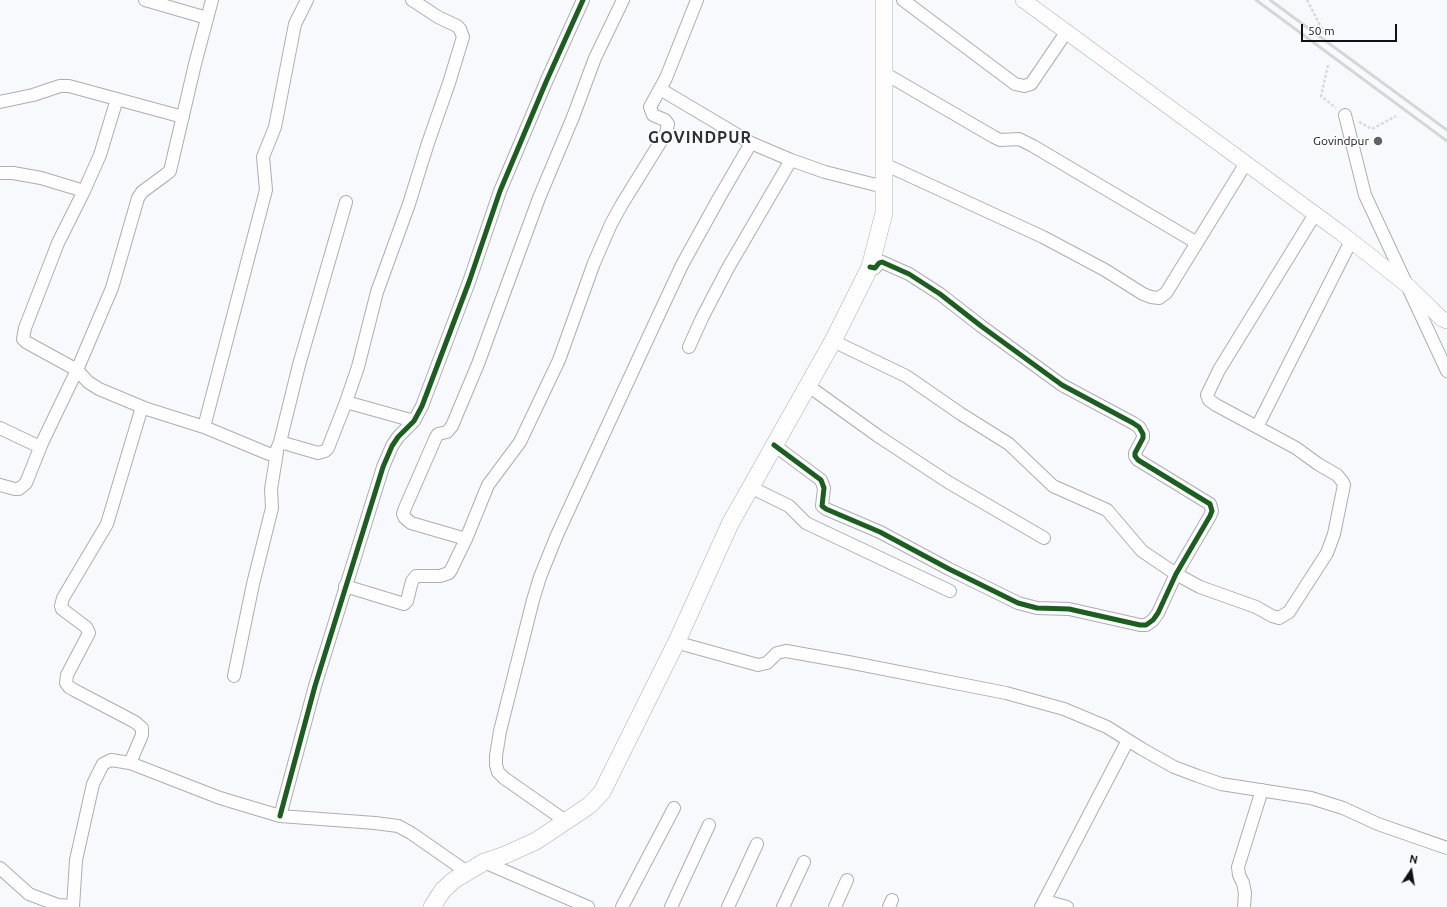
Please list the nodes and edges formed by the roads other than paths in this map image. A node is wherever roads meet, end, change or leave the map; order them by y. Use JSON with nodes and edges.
{"nodes":[{"id":1,"x":145,"y":0,"type":"edge"},
{"id":2,"x":212,"y":0,"type":"edge"},
{"id":3,"x":307,"y":0,"type":"edge"},
{"id":4,"x":412,"y":0,"type":"edge"},
{"id":5,"x":583,"y":0,"type":"edge"},
{"id":6,"x":622,"y":0,"type":"edge"},
{"id":7,"x":697,"y":0,"type":"edge"},
{"id":8,"x":884,"y":0,"type":"edge"},
{"id":9,"x":903,"y":0,"type":"edge"},
{"id":10,"x":1024,"y":0,"type":"edge"},
{"id":11,"x":425,"y":4,"type":"edge"},
{"id":12,"x":207,"y":18,"type":"junction"},
{"id":13,"x":1067,"y":31,"type":"junction"},
{"id":14,"x":884,"y":73,"type":"junction"},
{"id":15,"x":660,"y":90,"type":"junction"},
{"id":16,"x":118,"y":99,"type":"junction"},
{"id":17,"x":0,"y":102,"type":"edge"},
{"id":18,"x":1345,"y":115,"type":"dead end"},
{"id":19,"x":183,"y":117,"type":"junction"},
{"id":20,"x":751,"y":143,"type":"junction"},
{"id":21,"x":790,"y":160,"type":"junction"},
{"id":22,"x":1246,"y":163,"type":"junction"},
{"id":23,"x":884,"y":164,"type":"junction"},
{"id":24,"x":0,"y":173,"type":"edge"},
{"id":25,"x":884,"y":187,"type":"junction"},
{"id":26,"x":84,"y":191,"type":"junction"},
{"id":27,"x":346,"y":202,"type":"dead end"},
{"id":28,"x":1315,"y":214,"type":"junction"},
{"id":29,"x":1351,"y":241,"type":"junction"},
{"id":30,"x":1197,"y":243,"type":"junction"},
{"id":31,"x":870,"y":267,"type":"junction"},
{"id":32,"x":1407,"y":285,"type":"junction"},
{"id":33,"x":1447,"y":321,"type":"edge"},
{"id":34,"x":834,"y":341,"type":"junction"},
{"id":35,"x":689,"y":347,"type":"dead end"},
{"id":36,"x":77,"y":370,"type":"junction"},
{"id":37,"x":1447,"y":371,"type":"edge"},
{"id":38,"x":807,"y":385,"type":"junction"},
{"id":39,"x":346,"y":402,"type":"junction"},
{"id":40,"x":142,"y":407,"type":"junction"},
{"id":41,"x":414,"y":421,"type":"junction"},
{"id":42,"x":1257,"y":427,"type":"junction"},
{"id":43,"x":0,"y":428,"type":"edge"},
{"id":44,"x":204,"y":428,"type":"junction"},
{"id":45,"x":774,"y":445,"type":"junction"},
{"id":46,"x":40,"y":447,"type":"junction"},
{"id":47,"x":278,"y":447,"type":"junction"},
{"id":48,"x":0,"y":485,"type":"edge"},
{"id":49,"x":750,"y":488,"type":"junction"},
{"id":50,"x":1044,"y":538,"type":"dead end"},
{"id":51,"x":466,"y":540,"type":"junction"},
{"id":52,"x":1176,"y":574,"type":"junction"},
{"id":53,"x":345,"y":586,"type":"junction"},
{"id":54,"x":950,"y":592,"type":"dead end"},
{"id":55,"x":675,"y":642,"type":"junction"},
{"id":56,"x":234,"y":676,"type":"dead end"},
{"id":57,"x":1128,"y":740,"type":"junction"},
{"id":58,"x":130,"y":763,"type":"junction"},
{"id":59,"x":1262,"y":790,"type":"junction"},
{"id":60,"x":674,"y":808,"type":"dead end"},
{"id":61,"x":280,"y":816,"type":"junction"},
{"id":62,"x":566,"y":822,"type":"junction"},
{"id":63,"x":709,"y":825,"type":"dead end"},
{"id":64,"x":757,"y":844,"type":"dead end"},
{"id":65,"x":1447,"y":848,"type":"edge"},
{"id":66,"x":484,"y":862,"type":"junction"},
{"id":67,"x":804,"y":862,"type":"dead end"},
{"id":68,"x":0,"y":868,"type":"edge"},
{"id":69,"x":467,"y":872,"type":"junction"},
{"id":70,"x":847,"y":880,"type":"dead end"},
{"id":71,"x":565,"y":902,"type":"edge"},
{"id":72,"x":1043,"y":904,"type":"edge"},
{"id":73,"x":73,"y":906,"type":"edge"},
{"id":74,"x":432,"y":907,"type":"edge"},
{"id":75,"x":588,"y":907,"type":"edge"},
{"id":76,"x":622,"y":907,"type":"edge"},
{"id":77,"x":671,"y":907,"type":"edge"},
{"id":78,"x":728,"y":907,"type":"edge"},
{"id":79,"x":783,"y":907,"type":"edge"},
{"id":80,"x":835,"y":907,"type":"edge"},
{"id":81,"x":1067,"y":907,"type":"edge"},
{"id":82,"x":1244,"y":907,"type":"edge"}],
"edges":[{"from":1,"to":12,"type":"street"},
{"from":2,"to":12,"type":"street"},
{"from":3,"to":44,"type":"street"},
{"from":4,"to":11,"type":"street"},
{"from":5,"to":41,"type":"street"},
{"from":6,"to":51,"type":"street"},
{"from":7,"to":15,"type":"street"},
{"from":8,"to":14,"type":"main road"},
{"from":9,"to":13,"type":"street"},
{"from":10,"to":13,"type":"street"},
{"from":11,"to":39,"type":"street"},
{"from":12,"to":19,"type":"street"},
{"from":13,"to":22,"type":"street"},
{"from":14,"to":23,"type":"main road"},
{"from":14,"to":30,"type":"street"},
{"from":15,"to":20,"type":"street"},
{"from":15,"to":51,"type":"street"},
{"from":16,"to":17,"type":"street"},
{"from":16,"to":19,"type":"street"},
{"from":16,"to":26,"type":"street"},
{"from":18,"to":32,"type":"street"},
{"from":19,"to":36,"type":"street"},
{"from":20,"to":21,"type":"street"},
{"from":20,"to":62,"type":"street"},
{"from":21,"to":25,"type":"street"},
{"from":21,"to":35,"type":"street"},
{"from":22,"to":28,"type":"street"},
{"from":22,"to":30,"type":"street"},
{"from":23,"to":25,"type":"main road"},
{"from":23,"to":30,"type":"street"},
{"from":24,"to":26,"type":"street"},
{"from":25,"to":31,"type":"main road"},
{"from":26,"to":36,"type":"street"},
{"from":27,"to":47,"type":"street"},
{"from":28,"to":29,"type":"street"},
{"from":28,"to":42,"type":"street"},
{"from":29,"to":32,"type":"street"},
{"from":29,"to":42,"type":"street"},
{"from":31,"to":34,"type":"main road"},
{"from":31,"to":52,"type":"street"},
{"from":32,"to":33,"type":"street"},
{"from":32,"to":37,"type":"street"},
{"from":34,"to":38,"type":"main road"},
{"from":34,"to":52,"type":"street"},
{"from":36,"to":40,"type":"street"},
{"from":36,"to":46,"type":"street"},
{"from":38,"to":45,"type":"main road"},
{"from":38,"to":50,"type":"street"},
{"from":39,"to":41,"type":"street"},
{"from":39,"to":47,"type":"street"},
{"from":40,"to":44,"type":"street"},
{"from":40,"to":58,"type":"street"},
{"from":41,"to":53,"type":"street"},
{"from":42,"to":52,"type":"street"},
{"from":43,"to":46,"type":"street"},
{"from":44,"to":47,"type":"street"},
{"from":45,"to":49,"type":"main road"},
{"from":45,"to":52,"type":"street"},
{"from":46,"to":48,"type":"street"},
{"from":47,"to":56,"type":"street"},
{"from":49,"to":54,"type":"street"},
{"from":49,"to":55,"type":"main road"},
{"from":51,"to":53,"type":"street"},
{"from":53,"to":61,"type":"street"},
{"from":55,"to":57,"type":"street"},
{"from":55,"to":62,"type":"main road"},
{"from":57,"to":59,"type":"street"},
{"from":57,"to":72,"type":"street"},
{"from":58,"to":61,"type":"street"},
{"from":58,"to":73,"type":"street"},
{"from":59,"to":65,"type":"street"},
{"from":59,"to":82,"type":"street"},
{"from":60,"to":76,"type":"street"},
{"from":61,"to":69,"type":"street"},
{"from":62,"to":66,"type":"main road"},
{"from":63,"to":77,"type":"street"},
{"from":64,"to":78,"type":"street"},
{"from":66,"to":69,"type":"main road"},
{"from":66,"to":71,"type":"street"},
{"from":67,"to":79,"type":"street"},
{"from":68,"to":73,"type":"street"},
{"from":69,"to":74,"type":"main road"},
{"from":70,"to":80,"type":"street"},
{"from":71,"to":75,"type":"street"},
{"from":72,"to":81,"type":"street"}]}
